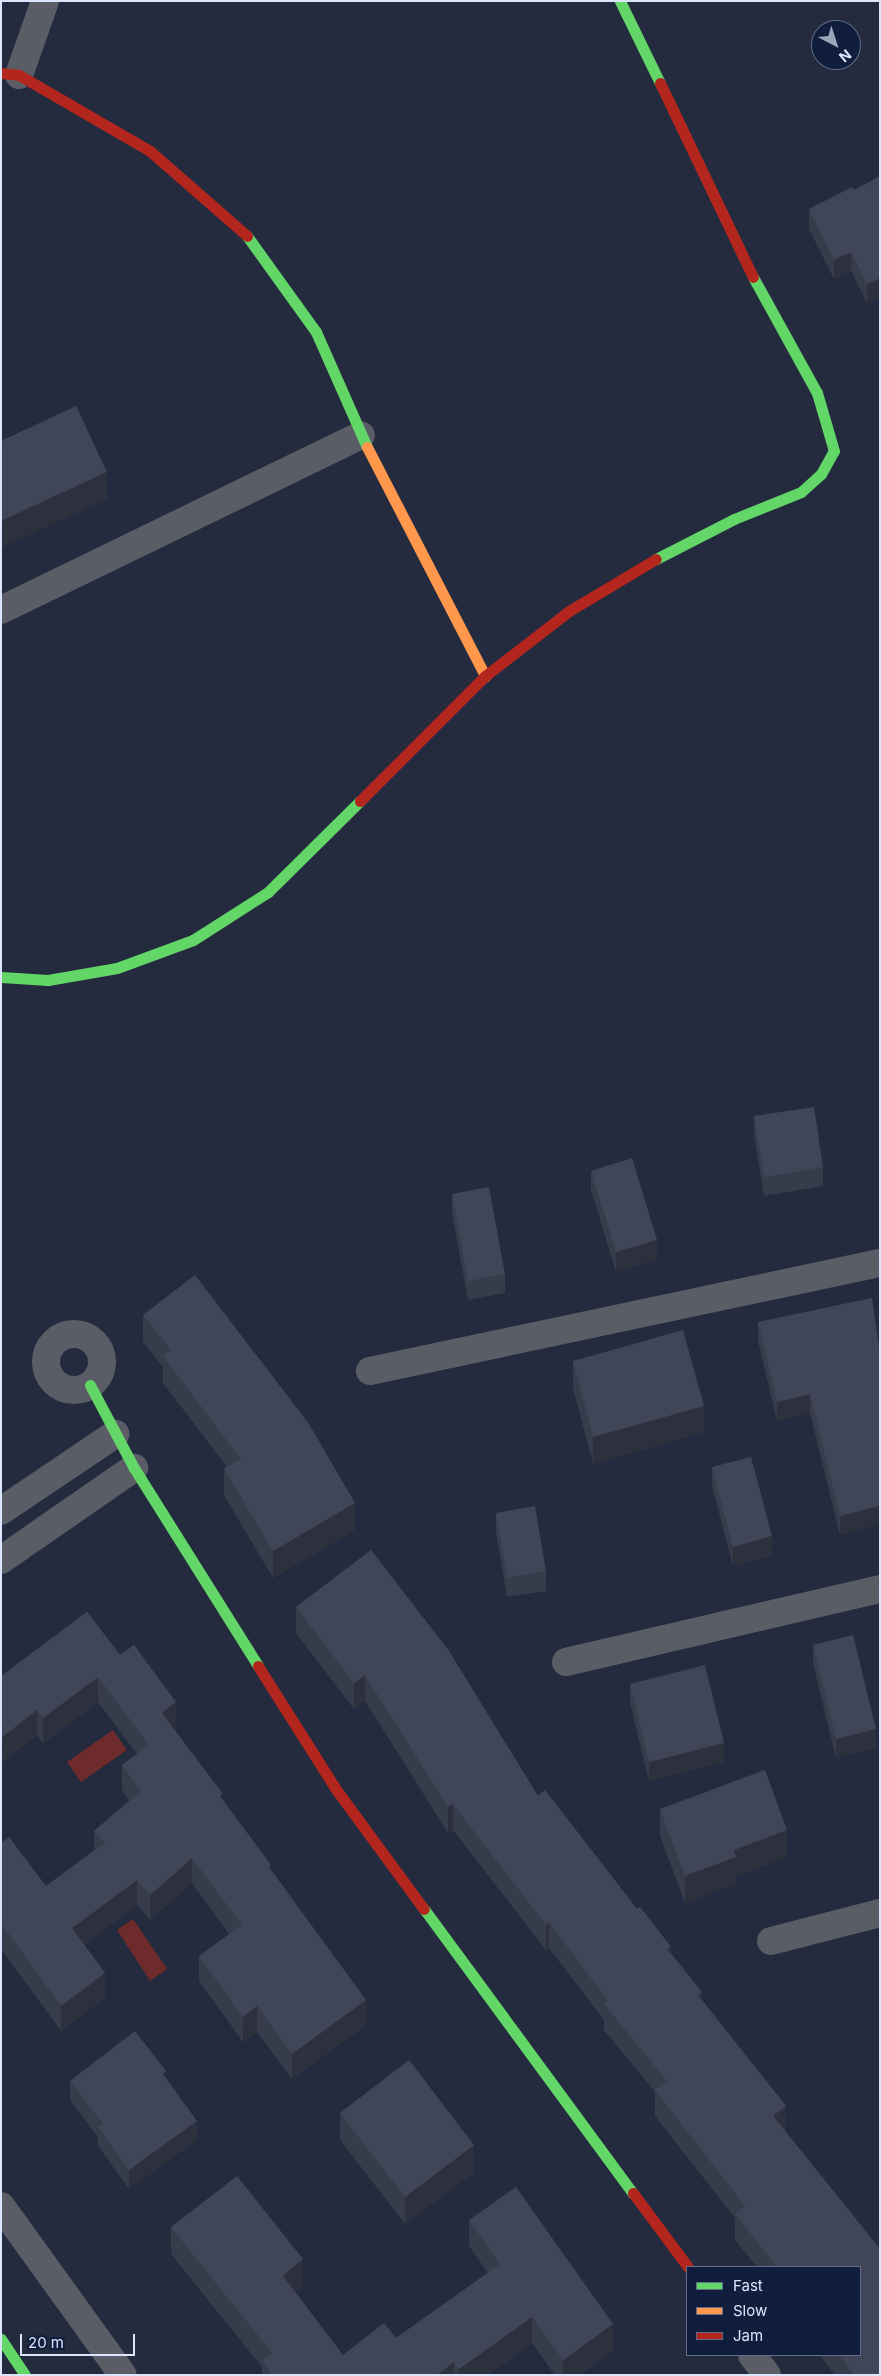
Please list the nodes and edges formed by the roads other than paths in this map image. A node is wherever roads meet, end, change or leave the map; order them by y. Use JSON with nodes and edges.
{"nodes":[{"id":1,"x":45,"y":1,"type":"edge"},
{"id":2,"x":611,"y":1,"type":"edge"},
{"id":3,"x":620,"y":1,"type":"edge"},
{"id":4,"x":634,"y":26,"type":"junction"},
{"id":5,"x":10,"y":74,"type":"edge"},
{"id":6,"x":361,"y":435,"type":"junction"},
{"id":7,"x":1,"y":610,"type":"edge"},
{"id":8,"x":485,"y":676,"type":"junction"},
{"id":9,"x":1,"y":977,"type":"edge"},
{"id":10,"x":880,"y":1263,"type":"edge"},
{"id":11,"x":370,"y":1371,"type":"dead end"},
{"id":12,"x":90,"y":1385,"type":"dead end"},
{"id":13,"x":115,"y":1434,"type":"junction"},
{"id":14,"x":134,"y":1468,"type":"junction"},
{"id":15,"x":1,"y":1511,"type":"edge"},
{"id":16,"x":1,"y":1560,"type":"edge"},
{"id":17,"x":880,"y":1589,"type":"edge"},
{"id":18,"x":566,"y":1662,"type":"dead end"},
{"id":19,"x":880,"y":1913,"type":"edge"},
{"id":20,"x":771,"y":1941,"type":"dead end"},
{"id":21,"x":1,"y":2206,"type":"edge"},
{"id":22,"x":687,"y":2266,"type":"edge"},
{"id":23,"x":1,"y":2339,"type":"edge"},
{"id":24,"x":753,"y":2356,"type":"edge"},
{"id":25,"x":25,"y":2375,"type":"edge"},
{"id":26,"x":123,"y":2375,"type":"edge"},
{"id":27,"x":767,"y":2375,"type":"edge"}],
"edges":[{"from":1,"to":5,"type":"street"},
{"from":2,"to":4,"type":"street"},
{"from":3,"to":4,"type":"street"},
{"from":4,"to":8,"type":"street"},
{"from":5,"to":6,"type":"street"},
{"from":6,"to":7,"type":"street"},
{"from":6,"to":8,"type":"street"},
{"from":8,"to":9,"type":"street"},
{"from":10,"to":11,"type":"street"},
{"from":12,"to":13,"type":"street"},
{"from":13,"to":14,"type":"street"},
{"from":13,"to":15,"type":"street"},
{"from":14,"to":16,"type":"street"},
{"from":14,"to":22,"type":"street"},
{"from":17,"to":18,"type":"street"},
{"from":19,"to":20,"type":"street"},
{"from":21,"to":26,"type":"street"},
{"from":23,"to":25,"type":"street"},
{"from":24,"to":27,"type":"street"}]}
